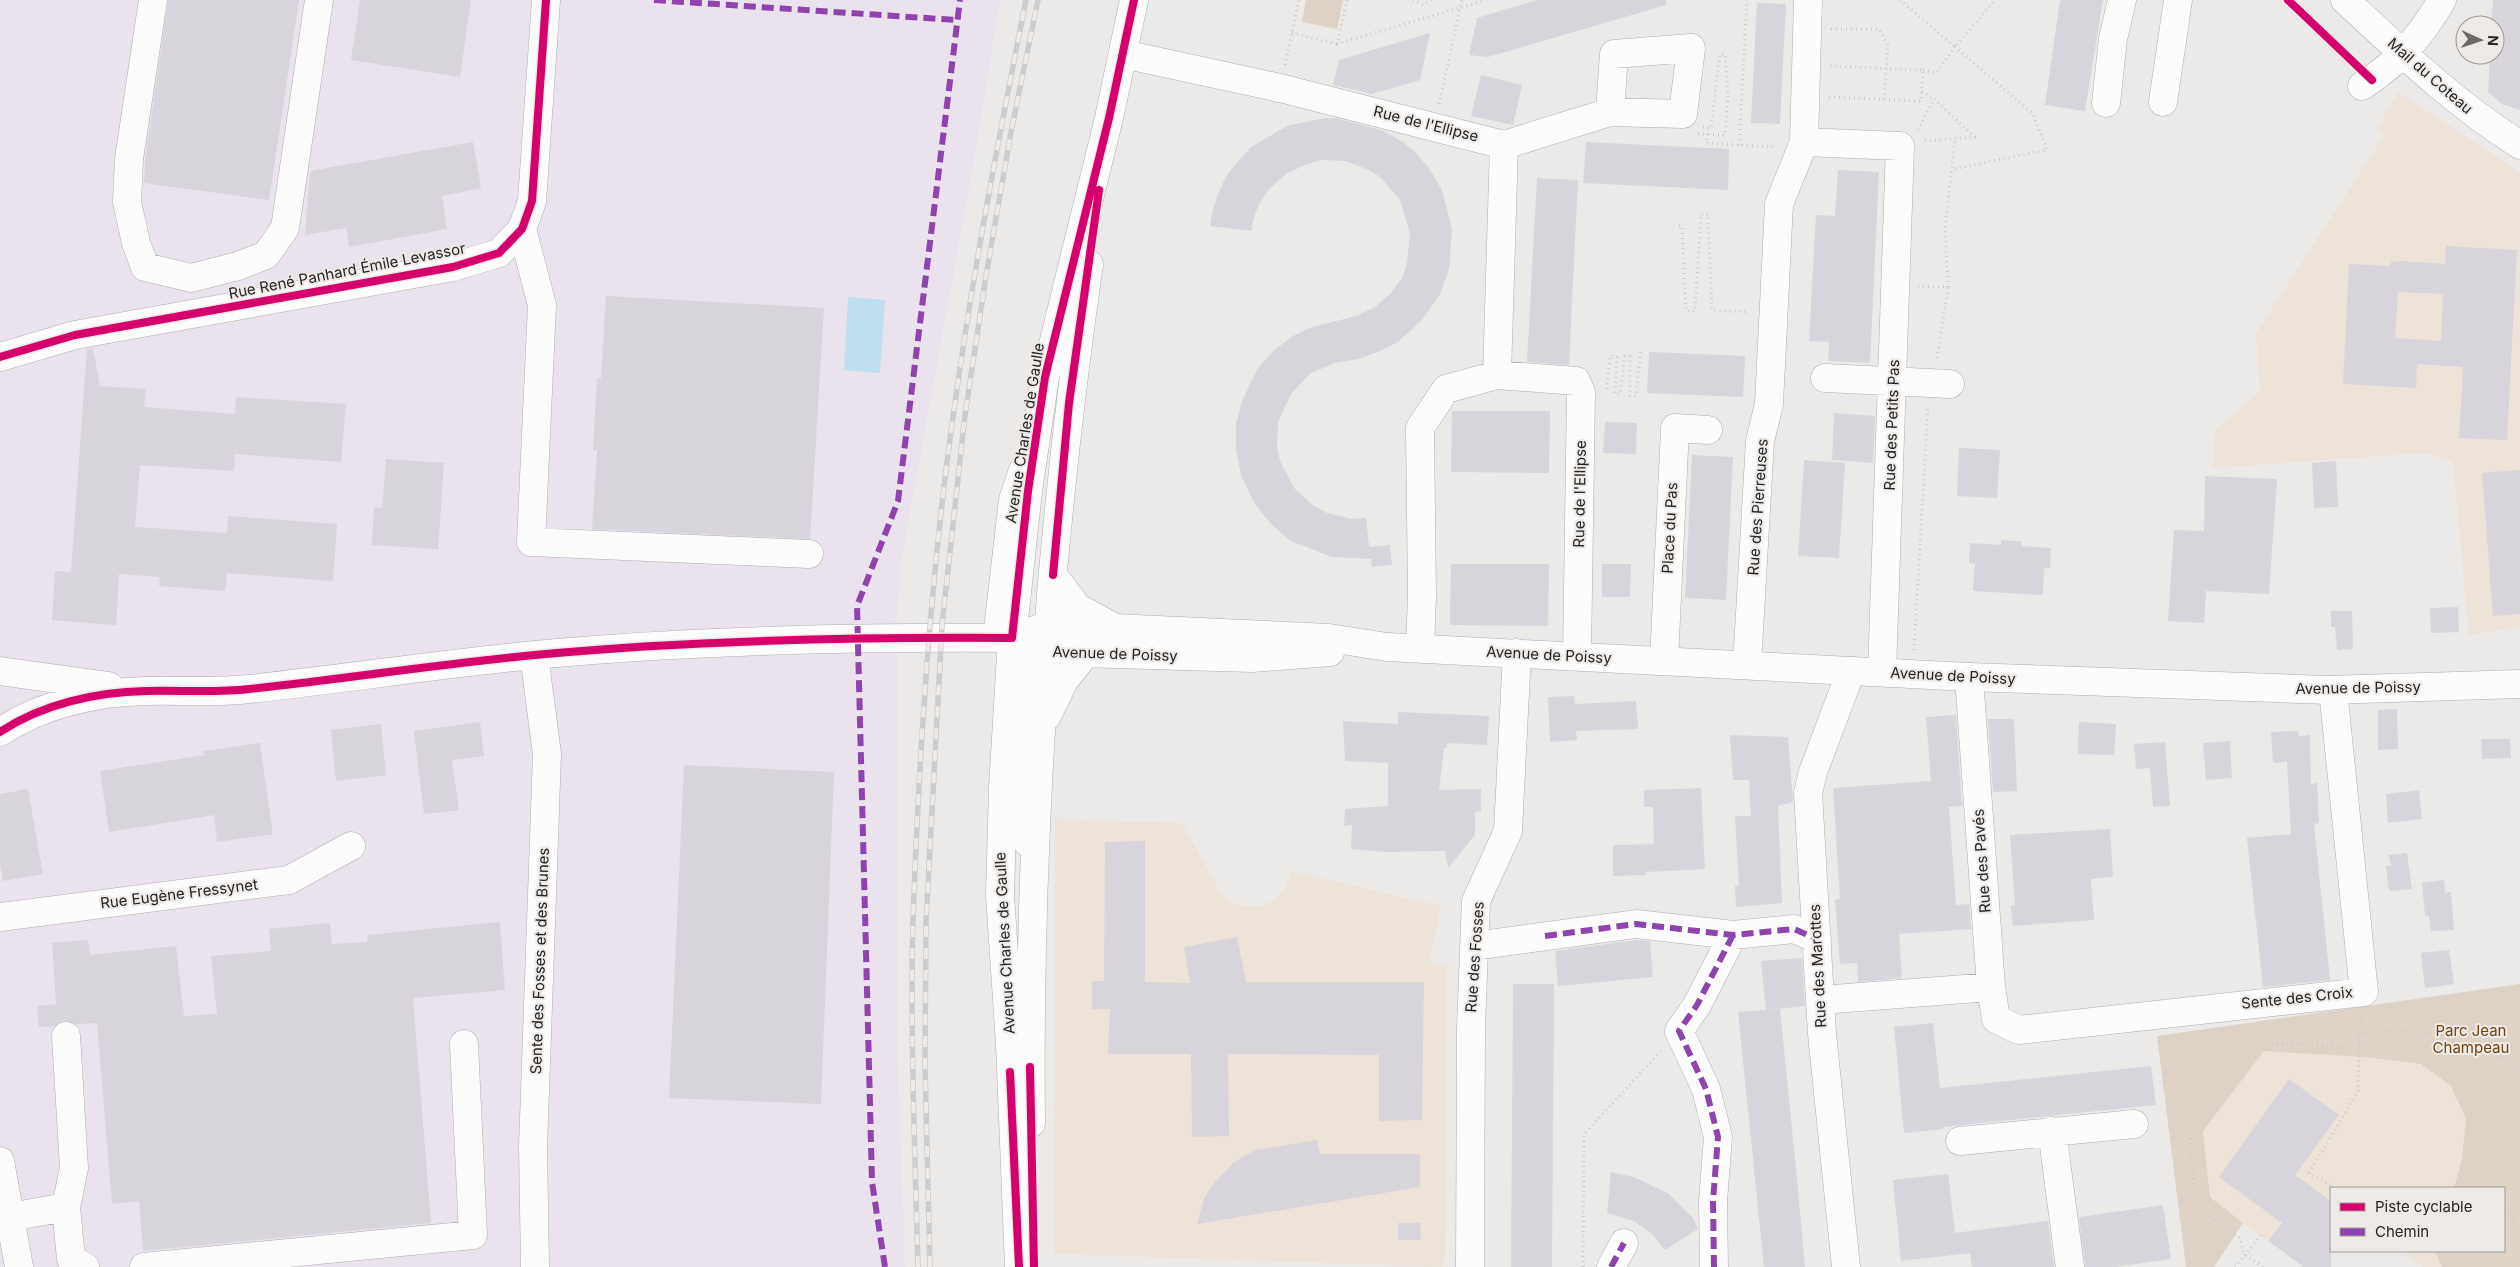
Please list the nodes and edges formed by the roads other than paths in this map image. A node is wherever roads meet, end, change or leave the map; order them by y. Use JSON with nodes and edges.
{"nodes":[{"id":1,"x":153,"y":0,"type":"edge"},
{"id":2,"x":319,"y":0,"type":"edge"},
{"id":3,"x":546,"y":0,"type":"edge"},
{"id":4,"x":1134,"y":0,"type":"edge"},
{"id":5,"x":1808,"y":0,"type":"edge"},
{"id":6,"x":2122,"y":0,"type":"edge"},
{"id":7,"x":2178,"y":0,"type":"edge"},
{"id":8,"x":2345,"y":0,"type":"edge"},
{"id":9,"x":2442,"y":0,"type":"edge"},
{"id":10,"x":2402,"y":53,"type":"junction"},
{"id":11,"x":1123,"y":54,"type":"junction"},
{"id":12,"x":2362,"y":86,"type":"dead end"},
{"id":13,"x":2163,"y":102,"type":"dead end"},
{"id":14,"x":2106,"y":103,"type":"dead end"},
{"id":15,"x":1610,"y":112,"type":"junction"},
{"id":16,"x":1109,"y":118,"type":"junction"},
{"id":17,"x":1504,"y":144,"type":"junction"},
{"id":18,"x":1803,"y":145,"type":"junction"},
{"id":19,"x":2520,"y":145,"type":"edge"},
{"id":20,"x":522,"y":229,"type":"junction"},
{"id":21,"x":191,"y":278,"type":"junction"},
{"id":22,"x":203,"y":312,"type":"junction"},
{"id":23,"x":0,"y":357,"type":"edge"},
{"id":24,"x":1497,"y":375,"type":"junction"},
{"id":25,"x":1825,"y":378,"type":"dead end"},
{"id":26,"x":1893,"y":381,"type":"junction"},
{"id":27,"x":1939,"y":383,"type":"road end"},
{"id":28,"x":1038,"y":423,"type":"junction"},
{"id":29,"x":1708,"y":430,"type":"dead end"},
{"id":30,"x":809,"y":554,"type":"dead end"},
{"id":31,"x":1053,"y":575,"type":"junction"},
{"id":32,"x":1115,"y":628,"type":"junction"},
{"id":33,"x":1028,"y":638,"type":"junction"},
{"id":34,"x":1387,"y":647,"type":"junction"},
{"id":35,"x":1420,"y":648,"type":"junction"},
{"id":36,"x":1517,"y":653,"type":"junction"},
{"id":37,"x":1085,"y":654,"type":"junction"},
{"id":38,"x":534,"y":655,"type":"junction"},
{"id":39,"x":1577,"y":656,"type":"junction"},
{"id":40,"x":1664,"y":661,"type":"junction"},
{"id":41,"x":1747,"y":665,"type":"junction"},
{"id":42,"x":0,"y":671,"type":"edge"},
{"id":43,"x":1851,"y":671,"type":"junction"},
{"id":44,"x":1882,"y":672,"type":"junction"},
{"id":45,"x":1969,"y":677,"type":"junction"},
{"id":46,"x":2520,"y":684,"type":"edge"},
{"id":47,"x":2333,"y":690,"type":"junction"},
{"id":48,"x":143,"y":691,"type":"junction"},
{"id":49,"x":1043,"y":726,"type":"junction"},
{"id":50,"x":0,"y":732,"type":"edge"},
{"id":51,"x":351,"y":846,"type":"dead end"},
{"id":52,"x":1033,"y":868,"type":"junction"},
{"id":53,"x":0,"y":917,"type":"edge"},
{"id":54,"x":1733,"y":935,"type":"junction"},
{"id":55,"x":1817,"y":939,"type":"junction"},
{"id":56,"x":1474,"y":946,"type":"junction"},
{"id":57,"x":1991,"y":987,"type":"junction"},
{"id":58,"x":1821,"y":1000,"type":"junction"},
{"id":59,"x":2019,"y":1030,"type":"joint"},
{"id":60,"x":66,"y":1036,"type":"dead end"},
{"id":61,"x":464,"y":1044,"type":"dead end"},
{"id":62,"x":2134,"y":1124,"type":"dead end"},
{"id":63,"x":2052,"y":1131,"type":"junction"},
{"id":64,"x":1960,"y":1141,"type":"dead end"},
{"id":65,"x":0,"y":1162,"type":"edge"},
{"id":66,"x":66,"y":1207,"type":"junction"},
{"id":67,"x":10,"y":1217,"type":"junction"},
{"id":68,"x":1624,"y":1243,"type":"dead end"},
{"id":69,"x":19,"y":1267,"type":"edge"},
{"id":70,"x":85,"y":1267,"type":"edge"},
{"id":71,"x":144,"y":1267,"type":"edge"},
{"id":72,"x":535,"y":1267,"type":"edge"},
{"id":73,"x":1019,"y":1267,"type":"edge"},
{"id":74,"x":1034,"y":1267,"type":"edge"},
{"id":75,"x":1470,"y":1267,"type":"edge"},
{"id":76,"x":1611,"y":1267,"type":"edge"},
{"id":77,"x":1714,"y":1267,"type":"edge"},
{"id":78,"x":1846,"y":1267,"type":"edge"},
{"id":79,"x":2070,"y":1267,"type":"edge"}],
"edges":[{"from":1,"to":21,"type":"street"},
{"from":2,"to":21,"type":"street"},
{"from":3,"to":20,"type":"street","name":"Rue René Panhard Émile Levassor"},
{"from":4,"to":11,"type":"street","name":"Avenue Charles de Gaulle"},
{"from":5,"to":18,"type":"street"},
{"from":6,"to":14,"type":"street"},
{"from":7,"to":13,"type":"street"},
{"from":8,"to":10,"type":"street","name":"Mail du Coteau"},
{"from":9,"to":10,"type":"street"},
{"from":10,"to":12,"type":"street"},
{"from":10,"to":19,"type":"street","name":"Mail du Coteau"},
{"from":11,"to":16,"type":"street","name":"Avenue Charles de Gaulle"},
{"from":11,"to":17,"type":"street","name":"Rue de l'Ellipse"},
{"from":15,"to":15,"type":"street"},
{"from":15,"to":17,"type":"street"},
{"from":16,"to":28,"type":"street","name":"Avenue Charles de Gaulle"},
{"from":16,"to":31,"type":"street","name":"Avenue Charles de Gaulle"},
{"from":17,"to":24,"type":"street"},
{"from":18,"to":26,"type":"street","name":"Rue des Petits Pas"},
{"from":18,"to":41,"type":"street","name":"Rue des Pierreuses"},
{"from":20,"to":22,"type":"street","name":"Rue René Panhard Émile Levassor"},
{"from":20,"to":30,"type":"street"},
{"from":21,"to":22,"type":"street"},
{"from":22,"to":23,"type":"street","name":"Rue René Panhard Émile Levassor"},
{"from":24,"to":35,"type":"street"},
{"from":24,"to":39,"type":"street","name":"Rue de l'Ellipse"},
{"from":25,"to":26,"type":"street"},
{"from":26,"to":27,"type":"street"},
{"from":26,"to":44,"type":"street","name":"Rue des Petits Pas"},
{"from":28,"to":33,"type":"street","name":"Avenue Charles de Gaulle"},
{"from":28,"to":33,"type":"street"},
{"from":29,"to":40,"type":"street","name":"Place du Pas"},
{"from":31,"to":32,"type":"street"},
{"from":31,"to":33,"type":"street","name":"Avenue Charles de Gaulle"},
{"from":32,"to":33,"type":"street","name":"Avenue de Poissy"},
{"from":32,"to":34,"type":"street","name":"Avenue de Poissy"},
{"from":33,"to":37,"type":"street","name":"Avenue de Poissy"},
{"from":33,"to":38,"type":"street"},
{"from":33,"to":49,"type":"street","name":"Avenue Charles de Gaulle"},
{"from":33,"to":52,"type":"street"},
{"from":33,"to":73,"type":"street","name":"Avenue Charles de Gaulle"},
{"from":34,"to":35,"type":"street","name":"Avenue de Poissy"},
{"from":34,"to":37,"type":"street","name":"Avenue de Poissy"},
{"from":35,"to":36,"type":"street","name":"Avenue de Poissy"},
{"from":36,"to":39,"type":"street","name":"Avenue de Poissy"},
{"from":36,"to":56,"type":"street","name":"Rue des Fosses"},
{"from":37,"to":49,"type":"street"},
{"from":38,"to":48,"type":"street"},
{"from":38,"to":72,"type":"street","name":"Sente des Fosses et des Brunes"},
{"from":39,"to":40,"type":"street","name":"Avenue de Poissy"},
{"from":40,"to":41,"type":"street","name":"Avenue de Poissy"},
{"from":41,"to":43,"type":"street","name":"Avenue de Poissy"},
{"from":42,"to":48,"type":"street"},
{"from":43,"to":44,"type":"street","name":"Avenue de Poissy"},
{"from":43,"to":55,"type":"street","name":"Rue des Marottes"},
{"from":44,"to":45,"type":"street","name":"Avenue de Poissy"},
{"from":45,"to":47,"type":"street","name":"Avenue de Poissy"},
{"from":45,"to":57,"type":"street","name":"Rue des Pavés"},
{"from":46,"to":47,"type":"street","name":"Avenue de Poissy"},
{"from":47,"to":59,"type":"street","name":"Sente des Croix"},
{"from":48,"to":50,"type":"street"},
{"from":49,"to":52,"type":"street","name":"Avenue Charles de Gaulle"},
{"from":51,"to":53,"type":"street","name":"Rue Eugène Fressynet"},
{"from":52,"to":74,"type":"street","name":"Avenue Charles de Gaulle"},
{"from":54,"to":55,"type":"street"},
{"from":54,"to":56,"type":"street"},
{"from":54,"to":77,"type":"street"},
{"from":55,"to":58,"type":"street","name":"Rue des Marottes"},
{"from":56,"to":75,"type":"street","name":"Rue des Fosses"},
{"from":57,"to":58,"type":"street"},
{"from":57,"to":59,"type":"street","name":"Rue des Pavés"},
{"from":58,"to":78,"type":"street","name":"Rue des Marottes"},
{"from":60,"to":66,"type":"street"},
{"from":61,"to":71,"type":"street"},
{"from":62,"to":63,"type":"street"},
{"from":63,"to":64,"type":"street"},
{"from":63,"to":79,"type":"street"},
{"from":65,"to":67,"type":"street"},
{"from":66,"to":67,"type":"street"},
{"from":66,"to":70,"type":"street"},
{"from":67,"to":69,"type":"street"},
{"from":68,"to":76,"type":"street"}]}
